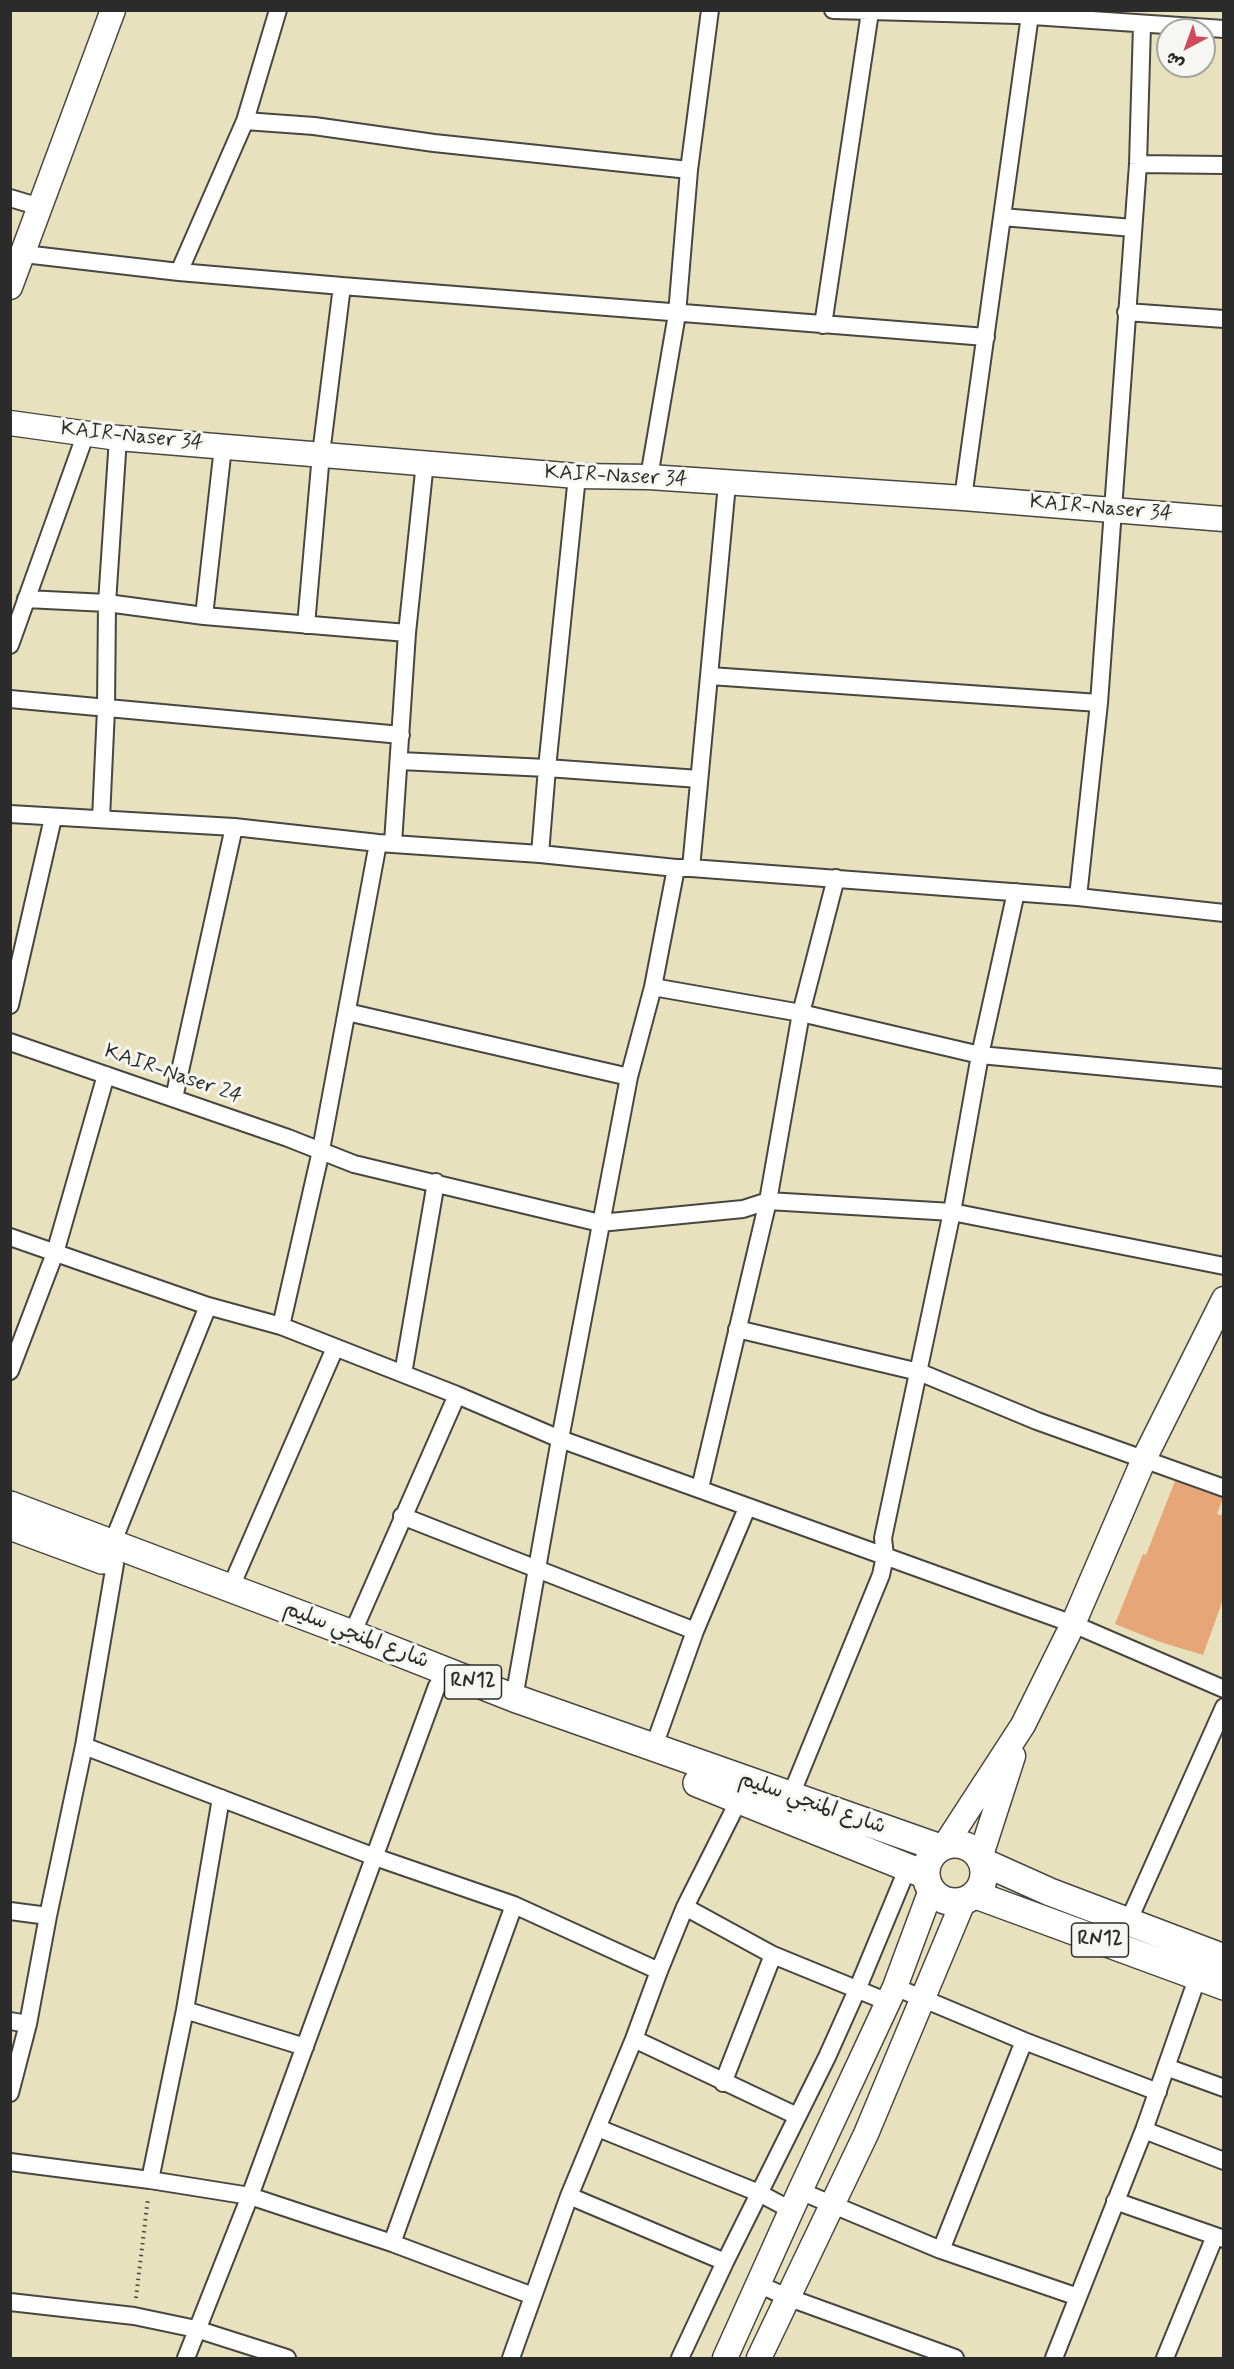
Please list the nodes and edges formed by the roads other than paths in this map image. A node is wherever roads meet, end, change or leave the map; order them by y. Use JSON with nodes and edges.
{"nodes":[{"id":1,"x":113,"y":10,"type":"edge"},
{"id":2,"x":278,"y":10,"type":"edge"},
{"id":3,"x":710,"y":10,"type":"edge"},
{"id":4,"x":833,"y":10,"type":"edge"},
{"id":5,"x":870,"y":12,"type":"edge"},
{"id":6,"x":1022,"y":13,"type":"edge"},
{"id":7,"x":1142,"y":25,"type":"junction"},
{"id":8,"x":1224,"y":29,"type":"edge"},
{"id":9,"x":245,"y":121,"type":"junction"},
{"id":10,"x":1138,"y":165,"type":"junction"},
{"id":11,"x":1224,"y":165,"type":"edge"},
{"id":12,"x":689,"y":170,"type":"junction"},
{"id":13,"x":10,"y":198,"type":"edge"},
{"id":14,"x":40,"y":207,"type":"junction"},
{"id":15,"x":1002,"y":217,"type":"junction"},
{"id":16,"x":1133,"y":228,"type":"junction"},
{"id":17,"x":24,"y":254,"type":"junction"},
{"id":18,"x":179,"y":272,"type":"junction"},
{"id":19,"x":342,"y":286,"type":"junction"},
{"id":20,"x":10,"y":287,"type":"edge"},
{"id":21,"x":1126,"y":312,"type":"junction"},
{"id":22,"x":676,"y":314,"type":"junction"},
{"id":23,"x":1224,"y":319,"type":"edge"},
{"id":24,"x":823,"y":325,"type":"junction"},
{"id":25,"x":986,"y":337,"type":"junction"},
{"id":26,"x":10,"y":423,"type":"edge"},
{"id":27,"x":86,"y":433,"type":"junction"},
{"id":28,"x":118,"y":438,"type":"junction"},
{"id":29,"x":223,"y":447,"type":"junction"},
{"id":30,"x":321,"y":454,"type":"junction"},
{"id":31,"x":425,"y":462,"type":"junction"},
{"id":32,"x":578,"y":476,"type":"junction"},
{"id":33,"x":649,"y":477,"type":"junction"},
{"id":34,"x":728,"y":484,"type":"junction"},
{"id":35,"x":963,"y":498,"type":"junction"},
{"id":36,"x":1111,"y":510,"type":"junction"},
{"id":37,"x":1224,"y":519,"type":"edge"},
{"id":38,"x":26,"y":599,"type":"junction"},
{"id":39,"x":107,"y":603,"type":"junction"},
{"id":40,"x":204,"y":616,"type":"junction"},
{"id":41,"x":306,"y":625,"type":"junction"},
{"id":42,"x":407,"y":633,"type":"junction"},
{"id":43,"x":10,"y":645,"type":"edge"},
{"id":44,"x":710,"y":676,"type":"junction"},
{"id":45,"x":10,"y":699,"type":"edge"},
{"id":46,"x":1099,"y":703,"type":"junction"},
{"id":47,"x":106,"y":709,"type":"junction"},
{"id":48,"x":401,"y":735,"type":"junction"},
{"id":49,"x":400,"y":761,"type":"junction"},
{"id":50,"x":547,"y":768,"type":"junction"},
{"id":51,"x":699,"y":779,"type":"junction"},
{"id":52,"x":10,"y":814,"type":"edge"},
{"id":53,"x":53,"y":818,"type":"junction"},
{"id":54,"x":101,"y":819,"type":"junction"},
{"id":55,"x":234,"y":827,"type":"junction"},
{"id":56,"x":385,"y":843,"type":"junction"},
{"id":57,"x":540,"y":854,"type":"junction"},
{"id":58,"x":684,"y":868,"type":"junction"},
{"id":59,"x":836,"y":878,"type":"junction"},
{"id":60,"x":1016,"y":892,"type":"junction"},
{"id":61,"x":1078,"y":897,"type":"junction"},
{"id":62,"x":1224,"y":913,"type":"edge"},
{"id":63,"x":653,"y":987,"type":"junction"},
{"id":64,"x":10,"y":1005,"type":"edge"},
{"id":65,"x":347,"y":1012,"type":"junction"},
{"id":66,"x":801,"y":1013,"type":"junction"},
{"id":67,"x":10,"y":1042,"type":"edge"},
{"id":68,"x":980,"y":1055,"type":"junction"},
{"id":69,"x":106,"y":1075,"type":"junction"},
{"id":70,"x":629,"y":1077,"type":"junction"},
{"id":71,"x":1224,"y":1078,"type":"edge"},
{"id":72,"x":174,"y":1098,"type":"junction"},
{"id":73,"x":321,"y":1149,"type":"junction"},
{"id":74,"x":436,"y":1182,"type":"junction"},
{"id":75,"x":768,"y":1201,"type":"junction"},
{"id":76,"x":952,"y":1212,"type":"junction"},
{"id":77,"x":600,"y":1223,"type":"junction"},
{"id":78,"x":10,"y":1237,"type":"edge"},
{"id":79,"x":56,"y":1253,"type":"junction"},
{"id":80,"x":1224,"y":1266,"type":"edge"},
{"id":81,"x":1224,"y":1299,"type":"edge"},
{"id":82,"x":208,"y":1306,"type":"junction"},
{"id":83,"x":281,"y":1326,"type":"junction"},
{"id":84,"x":737,"y":1329,"type":"junction"},
{"id":85,"x":335,"y":1348,"type":"junction"},
{"id":86,"x":10,"y":1371,"type":"edge"},
{"id":87,"x":919,"y":1372,"type":"junction"},
{"id":88,"x":403,"y":1374,"type":"junction"},
{"id":89,"x":457,"y":1395,"type":"junction"},
{"id":90,"x":560,"y":1439,"type":"junction"},
{"id":91,"x":1144,"y":1459,"type":"junction"},
{"id":92,"x":700,"y":1488,"type":"junction"},
{"id":93,"x":1224,"y":1488,"type":"edge"},
{"id":94,"x":10,"y":1505,"type":"edge"},
{"id":95,"x":747,"y":1508,"type":"junction"},
{"id":96,"x":402,"y":1516,"type":"junction"},
{"id":97,"x":10,"y":1526,"type":"edge"},
{"id":98,"x":114,"y":1554,"type":"junction"},
{"id":99,"x":885,"y":1556,"type":"junction"},
{"id":100,"x":536,"y":1568,"type":"junction"},
{"id":101,"x":231,"y":1589,"type":"junction"},
{"id":102,"x":1073,"y":1624,"type":"junction"},
{"id":103,"x":695,"y":1632,"type":"junction"},
{"id":104,"x":352,"y":1634,"type":"junction"},
{"id":105,"x":436,"y":1686,"type":"junction"},
{"id":106,"x":1224,"y":1689,"type":"edge"},
{"id":107,"x":514,"y":1698,"type":"junction"},
{"id":108,"x":1224,"y":1707,"type":"edge"},
{"id":109,"x":1023,"y":1725,"type":"junction"},
{"id":110,"x":84,"y":1746,"type":"junction"},
{"id":111,"x":653,"y":1749,"type":"junction"},
{"id":112,"x":790,"y":1795,"type":"junction"},
{"id":113,"x":221,"y":1798,"type":"junction"},
{"id":114,"x":740,"y":1798,"type":"junction"},
{"id":115,"x":943,"y":1846,"type":"junction"},
{"id":116,"x":375,"y":1857,"type":"junction"},
{"id":117,"x":982,"y":1860,"type":"junction"},
{"id":118,"x":922,"y":1877,"type":"junction"},
{"id":119,"x":969,"y":1898,"type":"junction"},
{"id":120,"x":514,"y":1905,"type":"junction"},
{"id":121,"x":685,"y":1907,"type":"junction"},
{"id":122,"x":10,"y":1911,"type":"edge"},
{"id":123,"x":48,"y":1916,"type":"junction"},
{"id":124,"x":1128,"y":1922,"type":"junction"},
{"id":125,"x":773,"y":1955,"type":"junction"},
{"id":126,"x":1224,"y":1958,"type":"edge"},
{"id":127,"x":659,"y":1971,"type":"junction"},
{"id":128,"x":1198,"y":1976,"type":"junction"},
{"id":129,"x":1224,"y":1986,"type":"edge"},
{"id":130,"x":857,"y":1990,"type":"junction"},
{"id":131,"x":891,"y":1994,"type":"junction"},
{"id":132,"x":922,"y":1998,"type":"junction"},
{"id":133,"x":185,"y":2010,"type":"junction"},
{"id":134,"x":10,"y":2021,"type":"edge"},
{"id":135,"x":28,"y":2024,"type":"junction"},
{"id":136,"x":634,"y":2039,"type":"junction"},
{"id":137,"x":1024,"y":2042,"type":"junction"},
{"id":138,"x":305,"y":2047,"type":"junction"},
{"id":139,"x":1166,"y":2067,"type":"junction"},
{"id":140,"x":723,"y":2082,"type":"junction"},
{"id":141,"x":1224,"y":2088,"type":"edge"},
{"id":142,"x":1158,"y":2092,"type":"junction"},
{"id":143,"x":10,"y":2093,"type":"edge"},
{"id":144,"x":797,"y":2116,"type":"junction"},
{"id":145,"x":597,"y":2128,"type":"junction"},
{"id":146,"x":1144,"y":2130,"type":"junction"},
{"id":147,"x":1224,"y":2161,"type":"edge"},
{"id":148,"x":10,"y":2162,"type":"edge"},
{"id":149,"x":150,"y":2180,"type":"junction"},
{"id":150,"x":759,"y":2193,"type":"junction"},
{"id":151,"x":250,"y":2196,"type":"junction"},
{"id":152,"x":569,"y":2196,"type":"junction"},
{"id":153,"x":795,"y":2200,"type":"junction"},
{"id":154,"x":1115,"y":2201,"type":"junction"},
{"id":155,"x":832,"y":2206,"type":"junction"},
{"id":156,"x":1219,"y":2238,"type":"edge"},
{"id":157,"x":392,"y":2243,"type":"junction"},
{"id":158,"x":941,"y":2250,"type":"junction"},
{"id":159,"x":724,"y":2262,"type":"junction"},
{"id":160,"x":758,"y":2284,"type":"junction"},
{"id":161,"x":533,"y":2296,"type":"junction"},
{"id":162,"x":787,"y":2297,"type":"junction"},
{"id":163,"x":1078,"y":2297,"type":"junction"},
{"id":164,"x":10,"y":2302,"type":"edge"},
{"id":165,"x":196,"y":2329,"type":"junction"},
{"id":166,"x":186,"y":2358,"type":"edge"},
{"id":167,"x":287,"y":2358,"type":"edge"},
{"id":168,"x":511,"y":2358,"type":"edge"},
{"id":169,"x":680,"y":2358,"type":"edge"},
{"id":170,"x":725,"y":2358,"type":"edge"},
{"id":171,"x":759,"y":2358,"type":"edge"},
{"id":172,"x":955,"y":2358,"type":"edge"},
{"id":173,"x":1054,"y":2358,"type":"edge"},
{"id":174,"x":1165,"y":2358,"type":"edge"}],
"edges":[{"from":1,"to":14,"type":"street"},
{"from":2,"to":9,"type":"street"},
{"from":3,"to":12,"type":"street"},
{"from":4,"to":5,"type":"street"},
{"from":5,"to":6,"type":"street"},
{"from":5,"to":24,"type":"street"},
{"from":6,"to":7,"type":"street"},
{"from":6,"to":15,"type":"street"},
{"from":7,"to":8,"type":"street"},
{"from":7,"to":10,"type":"street"},
{"from":9,"to":12,"type":"street"},
{"from":9,"to":18,"type":"street"},
{"from":10,"to":11,"type":"street"},
{"from":10,"to":16,"type":"street"},
{"from":12,"to":22,"type":"street"},
{"from":13,"to":14,"type":"street"},
{"from":14,"to":17,"type":"street"},
{"from":15,"to":16,"type":"street"},
{"from":15,"to":25,"type":"street"},
{"from":16,"to":21,"type":"street"},
{"from":17,"to":18,"type":"street"},
{"from":17,"to":20,"type":"street"},
{"from":18,"to":19,"type":"street"},
{"from":19,"to":22,"type":"street"},
{"from":19,"to":30,"type":"street"},
{"from":21,"to":23,"type":"street"},
{"from":21,"to":36,"type":"street"},
{"from":22,"to":24,"type":"street"},
{"from":22,"to":33,"type":"street"},
{"from":24,"to":25,"type":"street"},
{"from":25,"to":35,"type":"street"},
{"from":26,"to":27,"type":"street","name":"KAIR-Naser 34"},
{"from":27,"to":28,"type":"street","name":"KAIR-Naser 34"},
{"from":27,"to":38,"type":"street"},
{"from":28,"to":29,"type":"street","name":"KAIR-Naser 34"},
{"from":28,"to":39,"type":"street"},
{"from":29,"to":30,"type":"street","name":"KAIR-Naser 34"},
{"from":29,"to":40,"type":"street"},
{"from":30,"to":31,"type":"street","name":"KAIR-Naser 34"},
{"from":30,"to":41,"type":"street"},
{"from":31,"to":32,"type":"street","name":"KAIR-Naser 34"},
{"from":31,"to":42,"type":"street"},
{"from":32,"to":33,"type":"street","name":"KAIR-Naser 34"},
{"from":32,"to":50,"type":"street"},
{"from":33,"to":34,"type":"street","name":"KAIR-Naser 34"},
{"from":34,"to":35,"type":"street","name":"KAIR-Naser 34"},
{"from":34,"to":44,"type":"street"},
{"from":35,"to":36,"type":"street","name":"KAIR-Naser 34"},
{"from":36,"to":37,"type":"street","name":"KAIR-Naser 34"},
{"from":36,"to":46,"type":"street"},
{"from":38,"to":39,"type":"street"},
{"from":38,"to":43,"type":"street"},
{"from":39,"to":40,"type":"street"},
{"from":39,"to":47,"type":"street"},
{"from":40,"to":41,"type":"street"},
{"from":41,"to":42,"type":"street"},
{"from":42,"to":48,"type":"street"},
{"from":44,"to":46,"type":"street"},
{"from":44,"to":51,"type":"street"},
{"from":45,"to":47,"type":"street"},
{"from":46,"to":61,"type":"street"},
{"from":47,"to":48,"type":"street"},
{"from":47,"to":54,"type":"street"},
{"from":48,"to":49,"type":"street"},
{"from":49,"to":50,"type":"street"},
{"from":49,"to":56,"type":"street"},
{"from":50,"to":51,"type":"street"},
{"from":50,"to":57,"type":"street"},
{"from":51,"to":58,"type":"street"},
{"from":52,"to":53,"type":"street"},
{"from":53,"to":54,"type":"street"},
{"from":53,"to":64,"type":"street"},
{"from":54,"to":55,"type":"street"},
{"from":55,"to":56,"type":"street"},
{"from":55,"to":72,"type":"street"},
{"from":56,"to":57,"type":"street"},
{"from":56,"to":65,"type":"street"},
{"from":57,"to":58,"type":"street"},
{"from":58,"to":59,"type":"street"},
{"from":58,"to":63,"type":"street"},
{"from":59,"to":60,"type":"street"},
{"from":59,"to":66,"type":"street"},
{"from":60,"to":61,"type":"street"},
{"from":60,"to":68,"type":"street"},
{"from":61,"to":62,"type":"street"},
{"from":63,"to":66,"type":"street"},
{"from":63,"to":70,"type":"street"},
{"from":65,"to":70,"type":"street"},
{"from":65,"to":73,"type":"street"},
{"from":66,"to":68,"type":"street"},
{"from":66,"to":75,"type":"street"},
{"from":67,"to":69,"type":"street","name":"KAIR-Naser 24"},
{"from":68,"to":71,"type":"street"},
{"from":68,"to":76,"type":"street"},
{"from":69,"to":72,"type":"street","name":"KAIR-Naser 24"},
{"from":69,"to":79,"type":"street"},
{"from":70,"to":77,"type":"street"},
{"from":72,"to":73,"type":"street","name":"KAIR-Naser 24"},
{"from":73,"to":74,"type":"street","name":"KAIR-Naser 24"},
{"from":73,"to":83,"type":"street"},
{"from":74,"to":77,"type":"street","name":"KAIR-Naser 24"},
{"from":74,"to":88,"type":"street"},
{"from":75,"to":76,"type":"street","name":"KAIR-Naser 24"},
{"from":75,"to":77,"type":"street","name":"KAIR-Naser 24"},
{"from":75,"to":84,"type":"street"},
{"from":76,"to":80,"type":"street","name":"KAIR-Naser 24"},
{"from":76,"to":87,"type":"street"},
{"from":77,"to":90,"type":"street"},
{"from":78,"to":79,"type":"street"},
{"from":79,"to":82,"type":"street"},
{"from":79,"to":86,"type":"street"},
{"from":81,"to":91,"type":"street"},
{"from":82,"to":83,"type":"street"},
{"from":82,"to":98,"type":"street"},
{"from":83,"to":85,"type":"street"},
{"from":84,"to":87,"type":"street"},
{"from":84,"to":92,"type":"street"},
{"from":85,"to":88,"type":"street"},
{"from":85,"to":101,"type":"street"},
{"from":87,"to":91,"type":"street"},
{"from":87,"to":99,"type":"street"},
{"from":88,"to":89,"type":"street"},
{"from":89,"to":90,"type":"street"},
{"from":89,"to":96,"type":"street"},
{"from":90,"to":92,"type":"street"},
{"from":90,"to":100,"type":"street"},
{"from":91,"to":93,"type":"street"},
{"from":91,"to":102,"type":"street"},
{"from":92,"to":95,"type":"street"},
{"from":94,"to":98,"type":"main road","name":"شارع المنجي سليم","number":"RN12"},
{"from":95,"to":99,"type":"street"},
{"from":95,"to":103,"type":"street"},
{"from":96,"to":100,"type":"street"},
{"from":96,"to":104,"type":"street"},
{"from":97,"to":98,"type":"main road","name":"شارع المنجي سليم","number":"RN12"},
{"from":98,"to":101,"type":"main road","name":"شارع المنجي سليم","number":"RN12"},
{"from":98,"to":105,"type":"main road","name":"شارع المنجي سليم","number":"RN12"},
{"from":98,"to":110,"type":"street"},
{"from":99,"to":102,"type":"street"},
{"from":99,"to":112,"type":"street"},
{"from":100,"to":103,"type":"street"},
{"from":100,"to":107,"type":"street"},
{"from":101,"to":104,"type":"main road","name":"شارع المنجي سليم","number":"RN12"},
{"from":102,"to":106,"type":"street"},
{"from":102,"to":109,"type":"street"},
{"from":103,"to":111,"type":"street"},
{"from":104,"to":107,"type":"main road","name":"شارع المنجي سليم","number":"RN12"},
{"from":105,"to":114,"type":"main road","name":"شارع المنجي سليم","number":"RN12"},
{"from":105,"to":116,"type":"street"},
{"from":107,"to":111,"type":"main road","name":"شارع المنجي سليم","number":"RN12"},
{"from":108,"to":124,"type":"street"},
{"from":109,"to":115,"type":"street"},
{"from":109,"to":117,"type":"street"},
{"from":110,"to":113,"type":"street"},
{"from":110,"to":123,"type":"street"},
{"from":111,"to":112,"type":"main road","name":"شارع المنجي سليم","number":"RN12"},
{"from":112,"to":115,"type":"main road","name":"شارع المنجي سليم","number":"RN12"},
{"from":113,"to":116,"type":"street"},
{"from":113,"to":133,"type":"street"},
{"from":114,"to":118,"type":"main road","name":"شارع المنجي سليم","number":"RN12"},
{"from":114,"to":121,"type":"street"},
{"from":115,"to":117,"type":"main road","number":"RN12"},
{"from":115,"to":118,"type":"main road"},
{"from":116,"to":120,"type":"street"},
{"from":116,"to":138,"type":"street"},
{"from":117,"to":119,"type":"main road"},
{"from":117,"to":124,"type":"main road","number":"RN12"},
{"from":118,"to":119,"type":"main road","number":"RN12"},
{"from":118,"to":130,"type":"street"},
{"from":118,"to":131,"type":"street"},
{"from":119,"to":128,"type":"main road","number":"RN12"},
{"from":119,"to":132,"type":"street"},
{"from":120,"to":127,"type":"street"},
{"from":120,"to":157,"type":"street"},
{"from":121,"to":125,"type":"street"},
{"from":121,"to":127,"type":"street"},
{"from":122,"to":123,"type":"street"},
{"from":123,"to":135,"type":"street"},
{"from":124,"to":126,"type":"main road","number":"RN12"},
{"from":125,"to":130,"type":"street"},
{"from":125,"to":140,"type":"street"},
{"from":127,"to":136,"type":"street"},
{"from":128,"to":129,"type":"main road","number":"RN12"},
{"from":128,"to":139,"type":"street"},
{"from":130,"to":131,"type":"street"},
{"from":130,"to":144,"type":"street"},
{"from":131,"to":132,"type":"street"},
{"from":131,"to":153,"type":"street"},
{"from":132,"to":137,"type":"street"},
{"from":132,"to":155,"type":"street"},
{"from":133,"to":138,"type":"street"},
{"from":133,"to":149,"type":"street"},
{"from":134,"to":135,"type":"street"},
{"from":135,"to":143,"type":"street"},
{"from":136,"to":140,"type":"street"},
{"from":136,"to":145,"type":"street"},
{"from":137,"to":142,"type":"street"},
{"from":137,"to":158,"type":"street"},
{"from":138,"to":151,"type":"street"},
{"from":139,"to":141,"type":"street"},
{"from":139,"to":142,"type":"street"},
{"from":140,"to":144,"type":"street"},
{"from":142,"to":146,"type":"street"},
{"from":144,"to":150,"type":"street"},
{"from":145,"to":150,"type":"street"},
{"from":145,"to":152,"type":"street"},
{"from":146,"to":147,"type":"street"},
{"from":146,"to":154,"type":"street"},
{"from":148,"to":149,"type":"street"},
{"from":149,"to":151,"type":"street"},
{"from":150,"to":153,"type":"street"},
{"from":150,"to":159,"type":"street"},
{"from":151,"to":157,"type":"street"},
{"from":151,"to":165,"type":"street"},
{"from":152,"to":159,"type":"street"},
{"from":152,"to":161,"type":"street"},
{"from":153,"to":155,"type":"street"},
{"from":153,"to":160,"type":"street"},
{"from":154,"to":156,"type":"street"},
{"from":154,"to":163,"type":"street"},
{"from":155,"to":158,"type":"street"},
{"from":155,"to":162,"type":"street"},
{"from":156,"to":174,"type":"street"},
{"from":157,"to":161,"type":"street"},
{"from":158,"to":163,"type":"street"},
{"from":159,"to":169,"type":"street"},
{"from":160,"to":162,"type":"street"},
{"from":160,"to":170,"type":"street"},
{"from":161,"to":168,"type":"street"},
{"from":162,"to":171,"type":"street"},
{"from":162,"to":172,"type":"street"},
{"from":163,"to":173,"type":"street"},
{"from":164,"to":165,"type":"street"},
{"from":165,"to":166,"type":"street"},
{"from":165,"to":167,"type":"street"}]}
